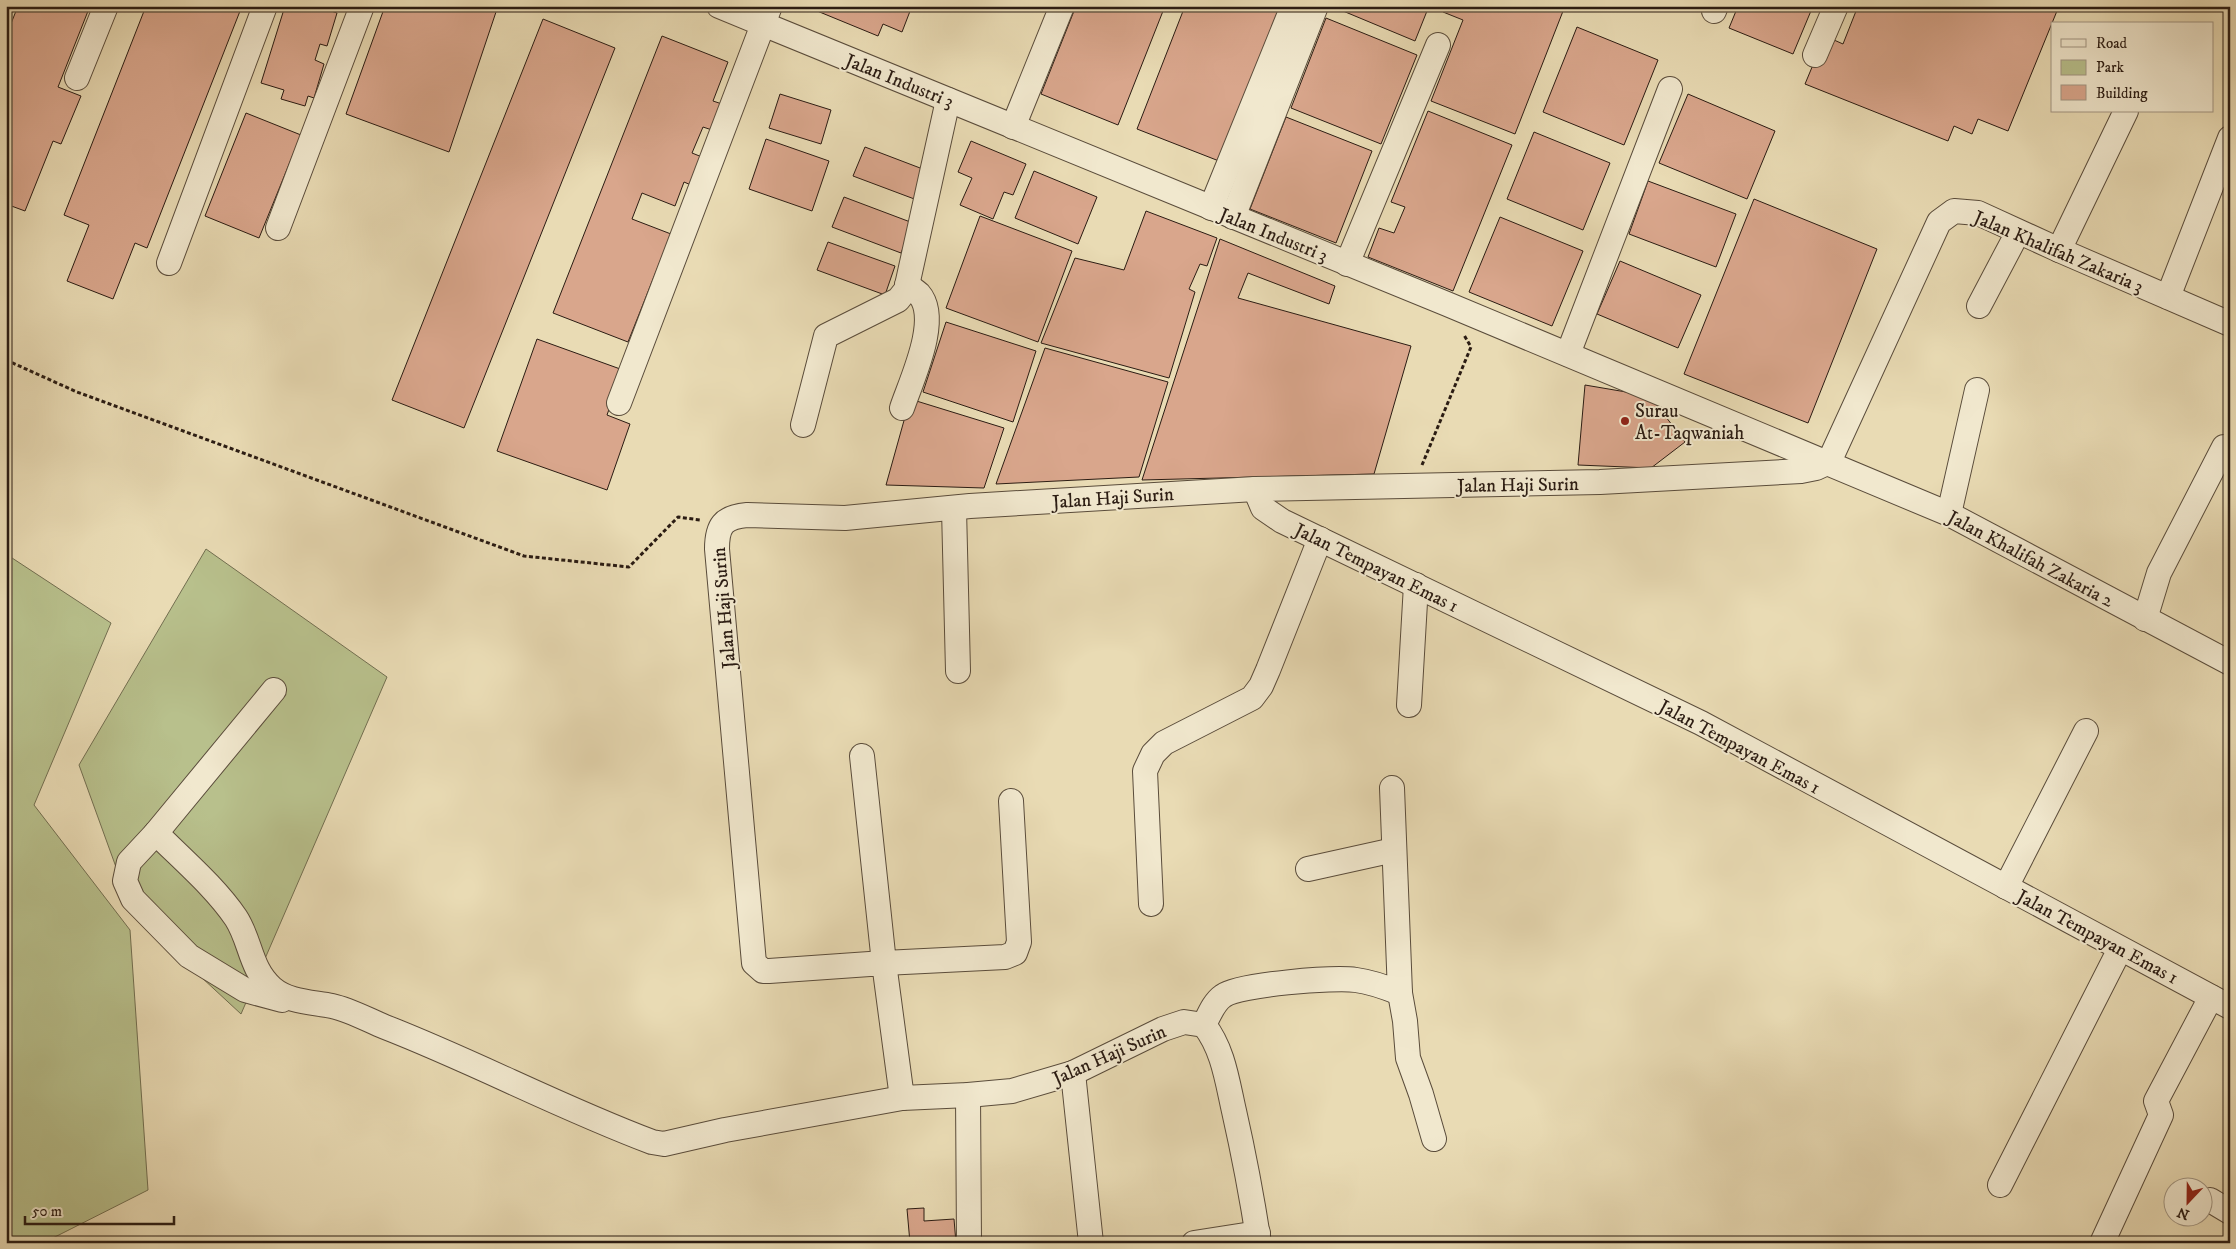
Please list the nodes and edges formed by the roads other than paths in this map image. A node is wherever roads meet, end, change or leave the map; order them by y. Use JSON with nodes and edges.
{"nodes":[{"id":1,"x":106,"y":6,"type":"edge"},
{"id":2,"x":265,"y":6,"type":"edge"},
{"id":3,"x":362,"y":6,"type":"edge"},
{"id":4,"x":719,"y":6,"type":"edge"},
{"id":5,"x":1062,"y":6,"type":"edge"},
{"id":6,"x":1293,"y":6,"type":"edge"},
{"id":7,"x":1316,"y":6,"type":"edge"},
{"id":8,"x":1836,"y":6,"type":"edge"},
{"id":9,"x":767,"y":15,"type":"edge"},
{"id":10,"x":1438,"y":45,"type":"dead end"},
{"id":11,"x":1815,"y":55,"type":"dead end"},
{"id":12,"x":77,"y":78,"type":"dead end"},
{"id":13,"x":1670,"y":89,"type":"dead end"},
{"id":14,"x":948,"y":100,"type":"junction"},
{"id":15,"x":2126,"y":112,"type":"edge"},
{"id":16,"x":1014,"y":127,"type":"junction"},
{"id":17,"x":2230,"y":138,"type":"edge"},
{"id":18,"x":1222,"y":212,"type":"junction"},
{"id":19,"x":278,"y":228,"type":"dead end"},
{"id":20,"x":2018,"y":232,"type":"junction"},
{"id":21,"x":2058,"y":250,"type":"junction"},
{"id":22,"x":168,"y":263,"type":"dead end"},
{"id":23,"x":1348,"y":264,"type":"junction"},
{"id":24,"x":907,"y":285,"type":"junction"},
{"id":25,"x":2168,"y":298,"type":"junction"},
{"id":26,"x":1979,"y":306,"type":"dead end"},
{"id":27,"x":2230,"y":324,"type":"edge"},
{"id":28,"x":1568,"y":354,"type":"junction"},
{"id":29,"x":1977,"y":390,"type":"dead end"},
{"id":30,"x":619,"y":403,"type":"dead end"},
{"id":31,"x":902,"y":408,"type":"dead end"},
{"id":32,"x":803,"y":425,"type":"dead end"},
{"id":33,"x":2224,"y":447,"type":"dead end"},
{"id":34,"x":1829,"y":462,"type":"junction"},
{"id":35,"x":1255,"y":489,"type":"junction"},
{"id":36,"x":954,"y":509,"type":"junction"},
{"id":37,"x":1949,"y":514,"type":"junction"},
{"id":38,"x":1320,"y":539,"type":"junction"},
{"id":39,"x":1416,"y":585,"type":"junction"},
{"id":40,"x":2145,"y":619,"type":"junction"},
{"id":41,"x":2225,"y":654,"type":"edge"},
{"id":42,"x":958,"y":670,"type":"dead end"},
{"id":43,"x":274,"y":690,"type":"dead end"},
{"id":44,"x":1409,"y":705,"type":"dead end"},
{"id":45,"x":2086,"y":730,"type":"dead end"},
{"id":46,"x":862,"y":756,"type":"dead end"},
{"id":47,"x":1392,"y":788,"type":"dead end"},
{"id":48,"x":1011,"y":801,"type":"dead end"},
{"id":49,"x":156,"y":833,"type":"junction"},
{"id":50,"x":1394,"y":850,"type":"junction"},
{"id":51,"x":1308,"y":869,"type":"dead end"},
{"id":52,"x":2006,"y":887,"type":"junction"},
{"id":53,"x":1151,"y":904,"type":"dead end"},
{"id":54,"x":2120,"y":949,"type":"junction"},
{"id":55,"x":884,"y":962,"type":"junction"},
{"id":56,"x":1400,"y":993,"type":"junction"},
{"id":57,"x":2220,"y":1002,"type":"edge"},
{"id":58,"x":304,"y":1003,"type":"junction"},
{"id":59,"x":1204,"y":1025,"type":"junction"},
{"id":60,"x":1073,"y":1073,"type":"junction"},
{"id":61,"x":968,"y":1095,"type":"junction"},
{"id":62,"x":902,"y":1098,"type":"junction"},
{"id":63,"x":1434,"y":1139,"type":"dead end"},
{"id":64,"x":2000,"y":1185,"type":"dead end"},
{"id":65,"x":1258,"y":1238,"type":"edge"},
{"id":66,"x":969,"y":1243,"type":"edge"},
{"id":67,"x":1091,"y":1243,"type":"edge"},
{"id":68,"x":1194,"y":1243,"type":"edge"},
{"id":69,"x":2102,"y":1243,"type":"edge"}],
"edges":[{"from":1,"to":12,"type":"street"},
{"from":2,"to":22,"type":"street"},
{"from":3,"to":19,"type":"street"},
{"from":4,"to":9,"type":"street","name":"Jalan Industri 3"},
{"from":5,"to":16,"type":"street"},
{"from":6,"to":18,"type":"street"},
{"from":7,"to":18,"type":"street"},
{"from":8,"to":11,"type":"street"},
{"from":9,"to":14,"type":"street","name":"Jalan Industri 3"},
{"from":9,"to":30,"type":"street"},
{"from":10,"to":23,"type":"street"},
{"from":13,"to":28,"type":"street"},
{"from":14,"to":16,"type":"street","name":"Jalan Industri 3"},
{"from":14,"to":24,"type":"street"},
{"from":15,"to":21,"type":"street"},
{"from":16,"to":18,"type":"street","name":"Jalan Industri 3"},
{"from":17,"to":25,"type":"street"},
{"from":18,"to":23,"type":"street","name":"Jalan Industri 3"},
{"from":20,"to":21,"type":"street","name":"Jalan Khalifah Zakaria 3"},
{"from":20,"to":26,"type":"street"},
{"from":20,"to":34,"type":"street","name":"Jalan Khalifah Zakaria 3"},
{"from":21,"to":25,"type":"street","name":"Jalan Khalifah Zakaria 3"},
{"from":23,"to":28,"type":"street","name":"Jalan Industri 3"},
{"from":24,"to":31,"type":"street"},
{"from":24,"to":32,"type":"street"},
{"from":25,"to":27,"type":"street","name":"Jalan Khalifah Zakaria 3"},
{"from":28,"to":34,"type":"street","name":"Jalan Industri 3"},
{"from":29,"to":37,"type":"street"},
{"from":33,"to":40,"type":"street"},
{"from":34,"to":35,"type":"street","name":"Jalan Haji Surin"},
{"from":34,"to":37,"type":"street","name":"Jalan Khalifah Zakaria 2"},
{"from":35,"to":36,"type":"street","name":"Jalan Haji Surin"},
{"from":35,"to":38,"type":"street","name":"Jalan Tempayan Emas 1"},
{"from":36,"to":42,"type":"street"},
{"from":36,"to":55,"type":"street","name":"Jalan Haji Surin"},
{"from":37,"to":40,"type":"street","name":"Jalan Khalifah Zakaria 2"},
{"from":38,"to":39,"type":"street","name":"Jalan Tempayan Emas 1"},
{"from":38,"to":53,"type":"street"},
{"from":39,"to":44,"type":"street"},
{"from":39,"to":52,"type":"street","name":"Jalan Tempayan Emas 1"},
{"from":40,"to":41,"type":"street","name":"Jalan Khalifah Zakaria 2"},
{"from":43,"to":49,"type":"street"},
{"from":45,"to":52,"type":"street"},
{"from":46,"to":55,"type":"street"},
{"from":47,"to":50,"type":"street"},
{"from":48,"to":55,"type":"street"},
{"from":49,"to":58,"type":"street"},
{"from":49,"to":58,"type":"street"},
{"from":50,"to":51,"type":"street"},
{"from":50,"to":56,"type":"street"},
{"from":52,"to":54,"type":"street","name":"Jalan Tempayan Emas 1"},
{"from":54,"to":57,"type":"street","name":"Jalan Tempayan Emas 1"},
{"from":54,"to":64,"type":"street"},
{"from":55,"to":62,"type":"street"},
{"from":56,"to":59,"type":"street"},
{"from":56,"to":63,"type":"street"},
{"from":57,"to":69,"type":"street"},
{"from":58,"to":62,"type":"street","name":"Jalan Haji Surin"},
{"from":59,"to":60,"type":"street","name":"Jalan Haji Surin"},
{"from":59,"to":65,"type":"street"},
{"from":60,"to":61,"type":"street","name":"Jalan Haji Surin"},
{"from":60,"to":67,"type":"street"},
{"from":61,"to":62,"type":"street","name":"Jalan Haji Surin"},
{"from":61,"to":66,"type":"street"},
{"from":65,"to":68,"type":"street"}]}
